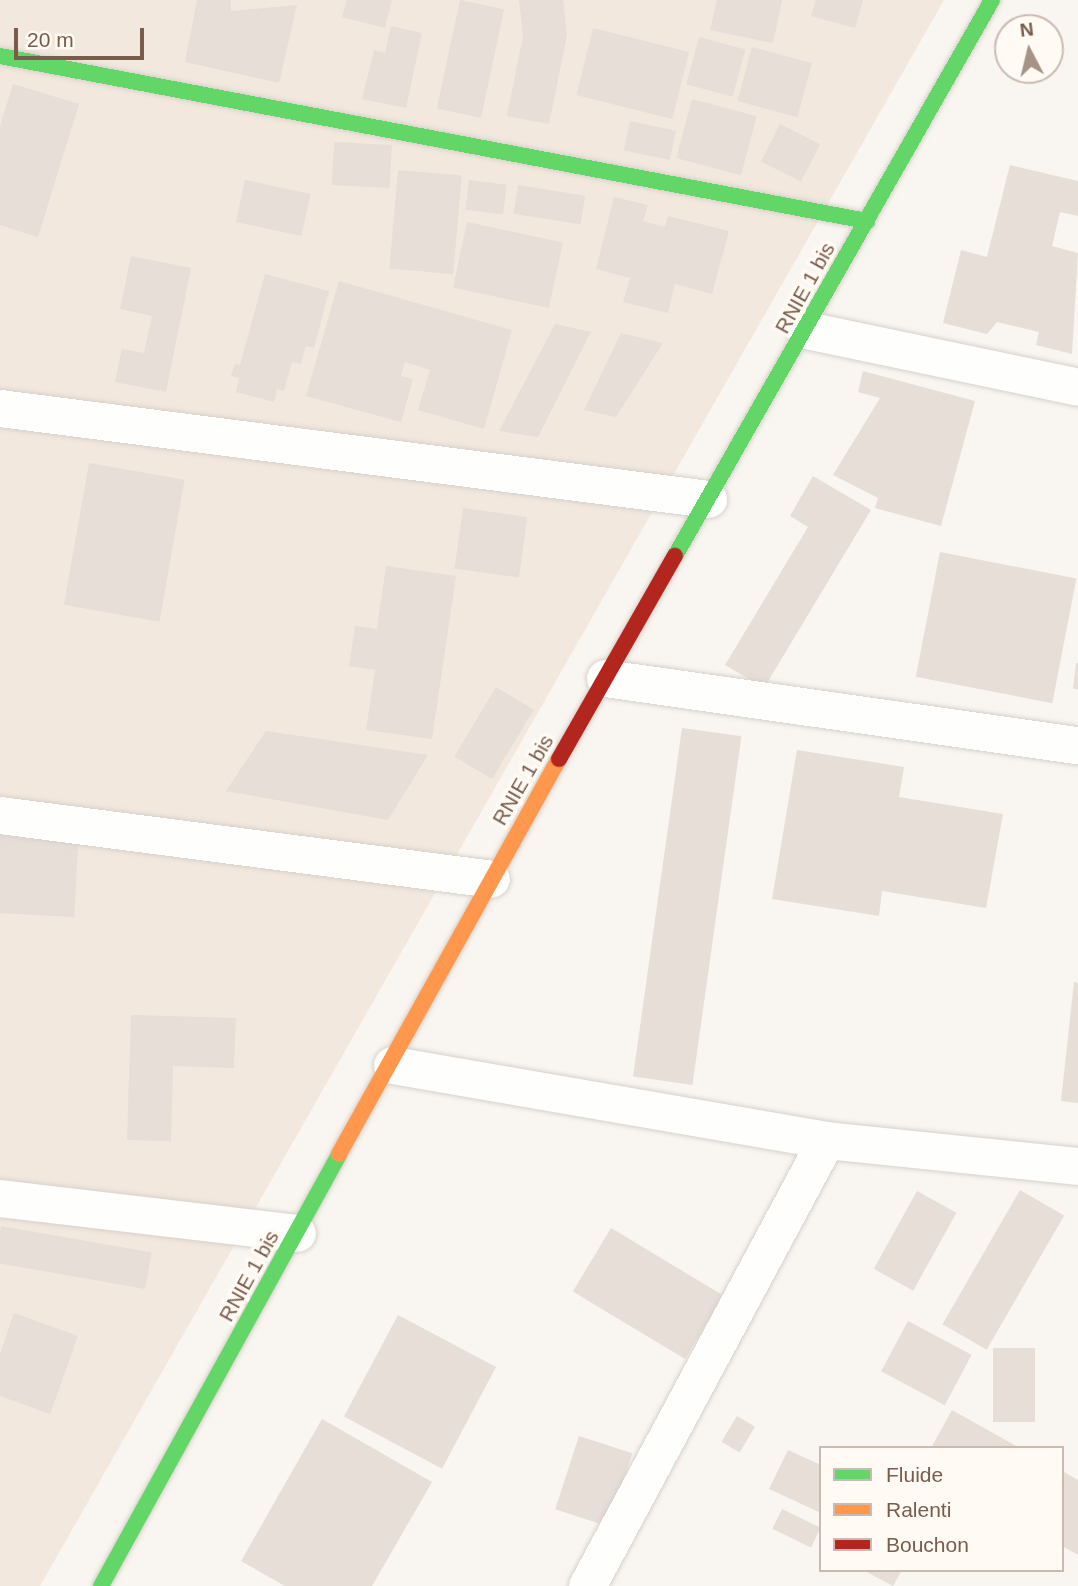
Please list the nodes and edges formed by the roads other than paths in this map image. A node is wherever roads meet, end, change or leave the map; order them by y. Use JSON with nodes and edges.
{"nodes":[{"id":1,"x":992,"y":0,"type":"edge"},
{"id":2,"x":0,"y":56,"type":"edge"},
{"id":3,"x":867,"y":221,"type":"junction"},
{"id":4,"x":806,"y":330,"type":"junction"},
{"id":5,"x":1078,"y":387,"type":"edge"},
{"id":6,"x":0,"y":408,"type":"edge"},
{"id":7,"x":708,"y":499,"type":"junction"},
{"id":8,"x":604,"y":678,"type":"junction"},
{"id":9,"x":1078,"y":745,"type":"edge"},
{"id":10,"x":0,"y":815,"type":"edge"},
{"id":11,"x":491,"y":879,"type":"junction"},
{"id":12,"x":392,"y":1065,"type":"junction"},
{"id":13,"x":826,"y":1140,"type":"junction"},
{"id":14,"x":1078,"y":1166,"type":"edge"},
{"id":15,"x":0,"y":1198,"type":"edge"},
{"id":16,"x":297,"y":1234,"type":"junction"},
{"id":17,"x":102,"y":1586,"type":"edge"},
{"id":18,"x":587,"y":1586,"type":"edge"}],
"edges":[{"from":1,"to":3,"type":"main road","name":"RNIE 1 bis"},
{"from":2,"to":3,"type":"main road"},
{"from":3,"to":4,"type":"main road","name":"RNIE 1 bis"},
{"from":4,"to":5,"type":"street"},
{"from":4,"to":7,"type":"main road","name":"RNIE 1 bis"},
{"from":6,"to":7,"type":"street"},
{"from":7,"to":8,"type":"main road","name":"RNIE 1 bis"},
{"from":8,"to":9,"type":"street"},
{"from":8,"to":11,"type":"main road","name":"RNIE 1 bis"},
{"from":10,"to":11,"type":"street"},
{"from":11,"to":12,"type":"main road","name":"RNIE 1 bis"},
{"from":12,"to":13,"type":"street"},
{"from":12,"to":16,"type":"main road","name":"RNIE 1 bis"},
{"from":13,"to":14,"type":"street"},
{"from":13,"to":18,"type":"street"},
{"from":15,"to":16,"type":"street"},
{"from":16,"to":17,"type":"main road","name":"RNIE 1 bis"}]}
